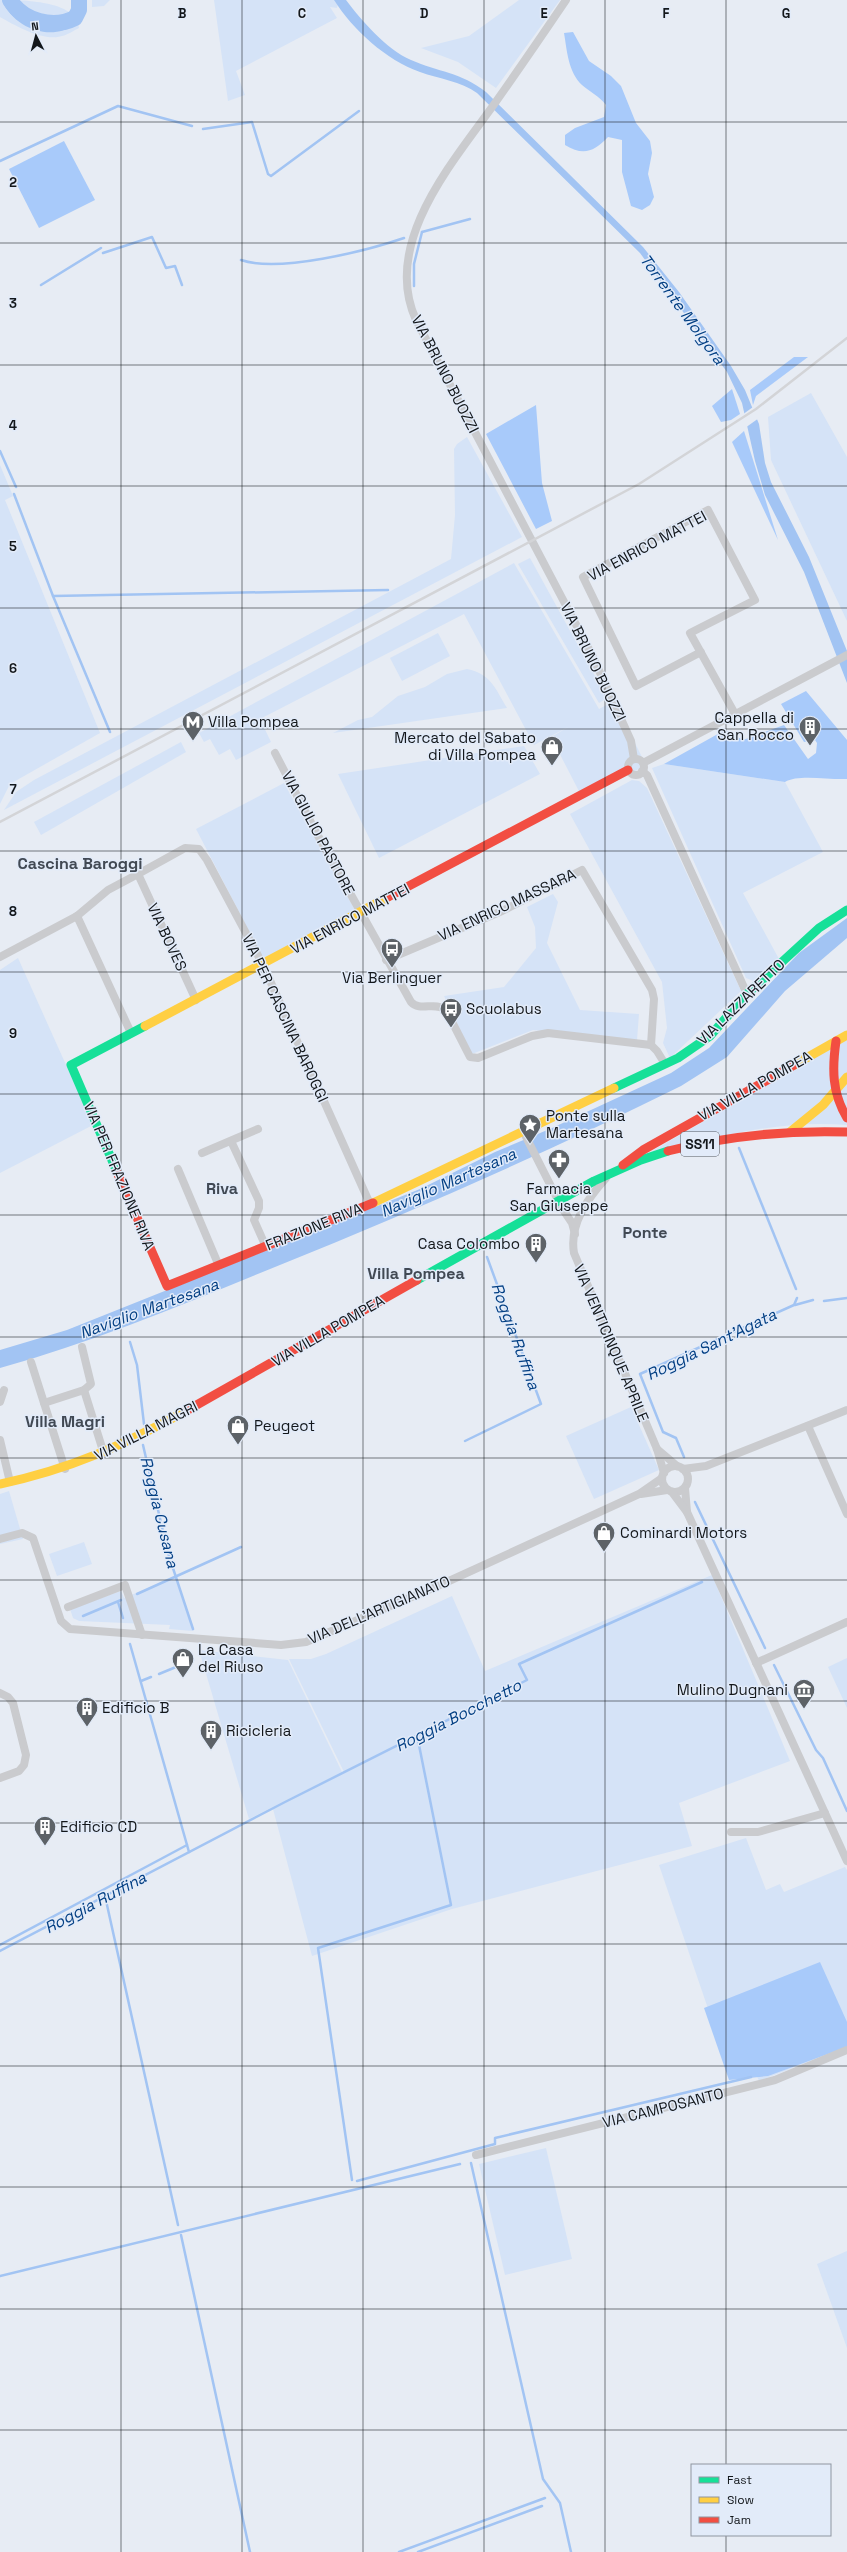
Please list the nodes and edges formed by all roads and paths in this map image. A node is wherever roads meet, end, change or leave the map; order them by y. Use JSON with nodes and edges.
{"nodes":[{"id":1,"x":566,"y":0,"type":"edge"},
{"id":2,"x":701,"y":652,"type":"junction"},
{"id":3,"x":847,"y":655,"type":"edge"},
{"id":4,"x":735,"y":714,"type":"junction"},
{"id":5,"x":275,"y":753,"type":"dead end"},
{"id":6,"x":634,"y":759,"type":"junction"},
{"id":7,"x":643,"y":767,"type":"junction"},
{"id":8,"x":628,"y":770,"type":"junction"},
{"id":9,"x":138,"y":874,"type":"junction"},
{"id":10,"x":847,"y":910,"type":"edge"},
{"id":11,"x":360,"y":914,"type":"junction"},
{"id":12,"x":77,"y":916,"type":"junction"},
{"id":13,"x":0,"y":957,"type":"edge"},
{"id":14,"x":386,"y":960,"type":"junction"},
{"id":15,"x":263,"y":965,"type":"junction"},
{"id":16,"x":747,"y":994,"type":"junction"},
{"id":17,"x":196,"y":1000,"type":"junction"},
{"id":18,"x":131,"y":1033,"type":"junction"},
{"id":19,"x":847,"y":1035,"type":"edge"},
{"id":20,"x":836,"y":1041,"type":"junction"},
{"id":21,"x":651,"y":1045,"type":"junction"},
{"id":22,"x":665,"y":1064,"type":"junction"},
{"id":23,"x":71,"y":1065,"type":"joint"},
{"id":24,"x":847,"y":1077,"type":"edge"},
{"id":25,"x":835,"y":1092,"type":"junction"},
{"id":26,"x":847,"y":1118,"type":"edge"},
{"id":27,"x":258,"y":1129,"type":"dead end"},
{"id":28,"x":790,"y":1132,"type":"junction"},
{"id":29,"x":847,"y":1132,"type":"edge"},
{"id":30,"x":525,"y":1135,"type":"junction"},
{"id":31,"x":231,"y":1141,"type":"junction"},
{"id":32,"x":202,"y":1153,"type":"dead end"},
{"id":33,"x":178,"y":1169,"type":"dead end"},
{"id":34,"x":611,"y":1174,"type":"junction"},
{"id":35,"x":559,"y":1202,"type":"junction"},
{"id":36,"x":370,"y":1204,"type":"junction"},
{"id":37,"x":575,"y":1234,"type":"junction"},
{"id":38,"x":266,"y":1247,"type":"junction"},
{"id":39,"x":219,"y":1266,"type":"junction"},
{"id":40,"x":167,"y":1286,"type":"joint"},
{"id":41,"x":82,"y":1347,"type":"dead end"},
{"id":42,"x":31,"y":1362,"type":"dead end"},
{"id":43,"x":226,"y":1388,"type":"joint"},
{"id":44,"x":4,"y":1390,"type":"dead end"},
{"id":45,"x":84,"y":1390,"type":"junction"},
{"id":46,"x":0,"y":1402,"type":"edge"},
{"id":47,"x":44,"y":1403,"type":"junction"},
{"id":48,"x":847,"y":1410,"type":"edge"},
{"id":49,"x":808,"y":1426,"type":"junction"},
{"id":50,"x":0,"y":1440,"type":"edge"},
{"id":51,"x":657,"y":1449,"type":"junction"},
{"id":52,"x":104,"y":1454,"type":"junction"},
{"id":53,"x":706,"y":1466,"type":"junction"},
{"id":54,"x":680,"y":1468,"type":"junction"},
{"id":55,"x":65,"y":1469,"type":"junction"},
{"id":56,"x":663,"y":1476,"type":"junction"},
{"id":57,"x":22,"y":1481,"type":"junction"},
{"id":58,"x":10,"y":1482,"type":"junction"},
{"id":59,"x":0,"y":1484,"type":"edge"},
{"id":60,"x":686,"y":1485,"type":"junction"},
{"id":61,"x":0,"y":1491,"type":"edge"},
{"id":62,"x":670,"y":1491,"type":"junction"},
{"id":63,"x":639,"y":1494,"type":"junction"},
{"id":64,"x":687,"y":1512,"type":"junction"},
{"id":65,"x":847,"y":1514,"type":"edge"},
{"id":66,"x":0,"y":1539,"type":"edge"},
{"id":67,"x":68,"y":1608,"type":"dead end"},
{"id":68,"x":847,"y":1622,"type":"edge"},
{"id":69,"x":142,"y":1635,"type":"junction"},
{"id":70,"x":756,"y":1663,"type":"junction"},
{"id":71,"x":0,"y":1693,"type":"edge"},
{"id":72,"x":0,"y":1778,"type":"edge"},
{"id":73,"x":825,"y":1813,"type":"junction"},
{"id":74,"x":730,"y":1832,"type":"dead end"},
{"id":75,"x":846,"y":1858,"type":"edge"},
{"id":76,"x":847,"y":2050,"type":"edge"},
{"id":77,"x":476,"y":2154,"type":"dead end"}],
"edges":[{"from":1,"to":6,"type":"street","name":"VIA BRUNO BUOZZI"},
{"from":2,"to":2,"type":"street","name":"VIA ENRICO MATTEI"},
{"from":2,"to":4,"type":"street","name":"VIA ENRICO MATTEI"},
{"from":3,"to":4,"type":"street"},
{"from":4,"to":7,"type":"street"},
{"from":5,"to":11,"type":"street","name":"VIA GIULIO PASTORE"},
{"from":6,"to":7,"type":"street"},
{"from":6,"to":8,"type":"street"},
{"from":7,"to":8,"type":"street"},
{"from":7,"to":16,"type":"street"},
{"from":8,"to":11,"type":"street","name":"VIA ENRICO MATTEI"},
{"from":9,"to":12,"type":"street"},
{"from":9,"to":15,"type":"street","name":"VIA PER CASCINA BAROGGI"},
{"from":9,"to":17,"type":"street","name":"VIA BOVES"},
{"from":10,"to":16,"type":"street","name":"VIA LAZZARETTO"},
{"from":11,"to":14,"type":"street","name":"VIA GIULIO PASTORE"},
{"from":11,"to":15,"type":"street","name":"VIA ENRICO MATTEI"},
{"from":12,"to":13,"type":"street"},
{"from":12,"to":18,"type":"street"},
{"from":14,"to":21,"type":"street","name":"VIA GIULIO PASTORE"},
{"from":14,"to":21,"type":"street","name":"VIA ENRICO MASSARA"},
{"from":15,"to":17,"type":"street","name":"VIA ENRICO MATTEI"},
{"from":15,"to":36,"type":"street","name":"VIA PER CASCINA BAROGGI"},
{"from":16,"to":22,"type":"street","name":"VIA LAZZARETTO"},
{"from":17,"to":18,"type":"street","name":"VIA ENRICO MATTEI"},
{"from":18,"to":23,"type":"street","name":"VIA ENRICO MATTEI"},
{"from":19,"to":20,"type":"street","name":"VIA VILLA POMPEA"},
{"from":20,"to":25,"type":"street"},
{"from":20,"to":34,"type":"street","name":"VIA VILLA POMPEA"},
{"from":21,"to":22,"type":"street"},
{"from":22,"to":30,"type":"street","name":"VIA LAZZARETTO"},
{"from":23,"to":40,"type":"street","name":"VIA PER FRAZIONE RIVA"},
{"from":24,"to":25,"type":"street"},
{"from":25,"to":26,"type":"street"},
{"from":25,"to":28,"type":"street"},
{"from":27,"to":31,"type":"street"},
{"from":28,"to":29,"type":"street"},
{"from":28,"to":34,"type":"street","number":"SS11"},
{"from":30,"to":35,"type":"street","name":"VIA VENTICINQUE APRILE"},
{"from":30,"to":36,"type":"street","name":"FRAZIONE RIVA"},
{"from":31,"to":32,"type":"street"},
{"from":31,"to":38,"type":"street"},
{"from":33,"to":39,"type":"street"},
{"from":34,"to":35,"type":"street","name":"VIA VILLA POMPEA","number":"SS11"},
{"from":34,"to":37,"type":"street","name":"VIA VENTICINQUE APRILE"},
{"from":35,"to":37,"type":"street","name":"VIA VENTICINQUE APRILE"},
{"from":35,"to":43,"type":"street","name":"VIA VILLA POMPEA","number":"SS11"},
{"from":36,"to":38,"type":"street","name":"FRAZIONE RIVA"},
{"from":37,"to":51,"type":"street","name":"VIA VENTICINQUE APRILE"},
{"from":38,"to":39,"type":"street","name":"FRAZIONE RIVA"},
{"from":39,"to":40,"type":"street","name":"FRAZIONE RIVA"},
{"from":41,"to":45,"type":"street"},
{"from":42,"to":47,"type":"street"},
{"from":43,"to":52,"type":"street","name":"VIA VILLA MAGRI","number":"SS11"},
{"from":44,"to":46,"type":"street"},
{"from":45,"to":47,"type":"street"},
{"from":45,"to":52,"type":"street"},
{"from":47,"to":55,"type":"street"},
{"from":48,"to":49,"type":"street"},
{"from":49,"to":53,"type":"street"},
{"from":49,"to":65,"type":"street"},
{"from":50,"to":58,"type":"street"},
{"from":51,"to":54,"type":"street","name":"VIA VENTICINQUE APRILE"},
{"from":51,"to":56,"type":"street","name":"VIA VENTICINQUE APRILE"},
{"from":52,"to":55,"type":"street","name":"VIA VILLA MAGRI","number":"SS11"},
{"from":53,"to":54,"type":"street"},
{"from":53,"to":60,"type":"street"},
{"from":54,"to":56,"type":"street"},
{"from":54,"to":60,"type":"street"},
{"from":55,"to":57,"type":"street","name":"VIA VILLA MAGRI","number":"SS11"},
{"from":56,"to":62,"type":"street"},
{"from":56,"to":63,"type":"street","name":"VIA DELL'ARTIGIANATO"},
{"from":57,"to":58,"type":"street","name":"VIA VILLA MAGRI","number":"SS11"},
{"from":57,"to":61,"type":"street","name":"VIA VILLA MAGRI","number":"SS11"},
{"from":58,"to":59,"type":"street","name":"VIA VILLA MAGRI","number":"SS11"},
{"from":60,"to":62,"type":"street"},
{"from":60,"to":64,"type":"street"},
{"from":62,"to":63,"type":"street","name":"VIA DELL'ARTIGIANATO"},
{"from":62,"to":64,"type":"street"},
{"from":63,"to":69,"type":"street","name":"VIA DELL'ARTIGIANATO"},
{"from":64,"to":70,"type":"street"},
{"from":66,"to":69,"type":"street","name":"VIA DELL'ARTIGIANATO"},
{"from":67,"to":69,"type":"street"},
{"from":68,"to":70,"type":"street"},
{"from":70,"to":73,"type":"street"},
{"from":71,"to":72,"type":"street"},
{"from":73,"to":74,"type":"street"},
{"from":73,"to":75,"type":"street"},
{"from":76,"to":77,"type":"street","name":"VIA CAMPOSANTO"}]}
